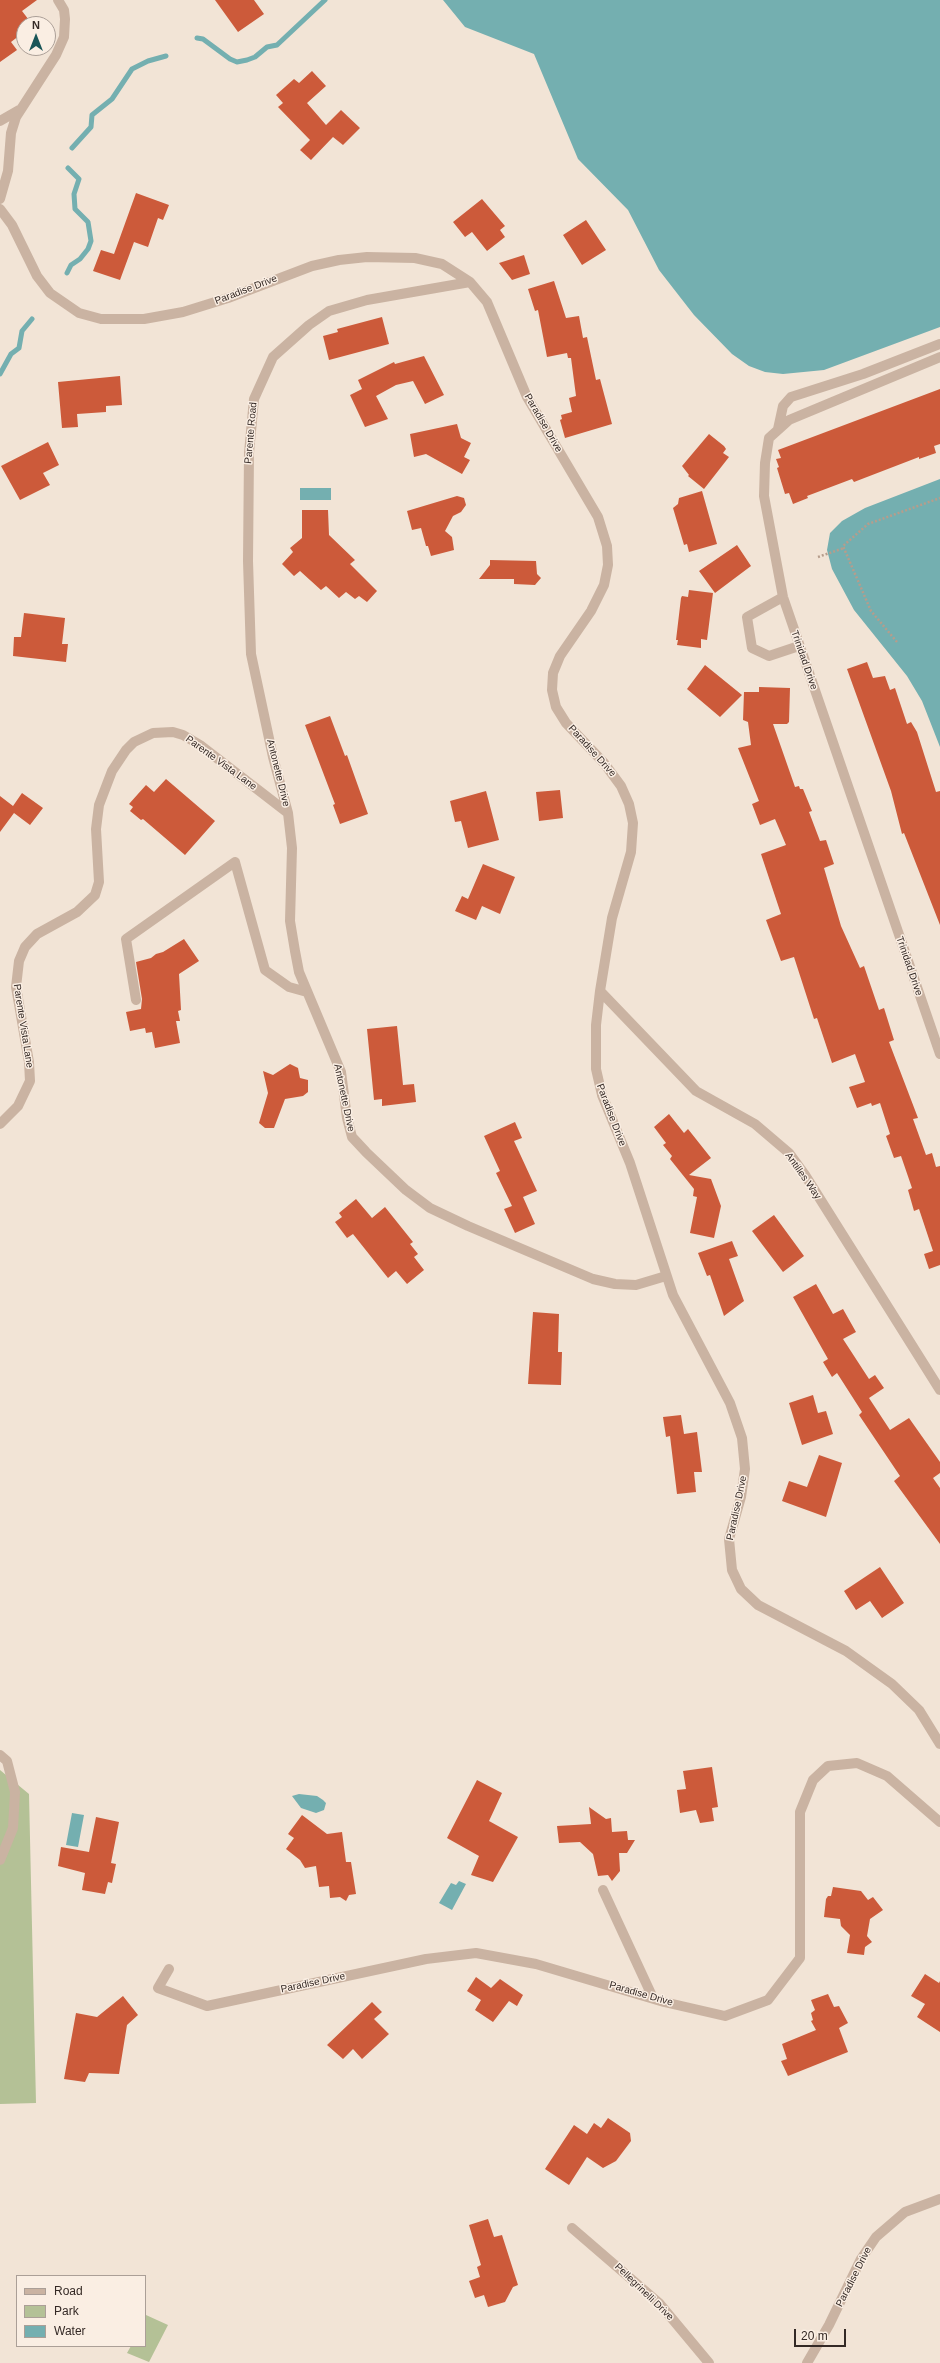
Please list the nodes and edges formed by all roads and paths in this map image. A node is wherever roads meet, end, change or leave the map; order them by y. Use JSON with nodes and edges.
{"nodes":[{"id":1,"x":58,"y":0,"type":"edge"},
{"id":2,"x":19,"y":110,"type":"junction"},
{"id":3,"x":0,"y":121,"type":"edge"},
{"id":4,"x":0,"y":199,"type":"edge"},
{"id":5,"x":0,"y":209,"type":"edge"},
{"id":6,"x":470,"y":282,"type":"junction"},
{"id":7,"x":940,"y":344,"type":"edge"},
{"id":8,"x":940,"y":357,"type":"edge"},
{"id":9,"x":778,"y":429,"type":"junction"},
{"id":10,"x":940,"y":498,"type":"edge"},
{"id":11,"x":844,"y":548,"type":"junction"},
{"id":12,"x":818,"y":557,"type":"dead end"},
{"id":13,"x":783,"y":597,"type":"junction"},
{"id":14,"x":897,"y":642,"type":"dead end"},
{"id":15,"x":800,"y":646,"type":"junction"},
{"id":16,"x":252,"y":665,"type":"joint"},
{"id":17,"x":288,"y":813,"type":"junction"},
{"id":18,"x":600,"y":991,"type":"junction"},
{"id":19,"x":308,"y":992,"type":"junction"},
{"id":20,"x":136,"y":1000,"type":"dead end"},
{"id":21,"x":940,"y":1054,"type":"edge"},
{"id":22,"x":0,"y":1124,"type":"edge"},
{"id":23,"x":666,"y":1276,"type":"junction"},
{"id":24,"x":940,"y":1390,"type":"edge"},
{"id":25,"x":940,"y":1744,"type":"edge"},
{"id":26,"x":0,"y":1755,"type":"edge"},
{"id":27,"x":940,"y":1822,"type":"edge"},
{"id":28,"x":0,"y":1860,"type":"edge"},
{"id":29,"x":603,"y":1890,"type":"dead end"},
{"id":30,"x":168,"y":1969,"type":"dead end"},
{"id":31,"x":653,"y":1998,"type":"junction"},
{"id":32,"x":940,"y":2199,"type":"edge"},
{"id":33,"x":572,"y":2228,"type":"dead end"},
{"id":34,"x":709,"y":2363,"type":"edge"},
{"id":35,"x":807,"y":2363,"type":"edge"}],
"edges":[{"from":1,"to":2,"type":"street"},
{"from":2,"to":3,"type":"street"},
{"from":2,"to":4,"type":"street"},
{"from":5,"to":6,"type":"street","name":"Paradise Drive"},
{"from":6,"to":16,"type":"street","name":"Parente Road"},
{"from":6,"to":18,"type":"street","name":"Paradise Drive"},
{"from":7,"to":9,"type":"street"},
{"from":8,"to":9,"type":"street","name":"Trinidad Drive"},
{"from":9,"to":13,"type":"street","name":"Trinidad Drive"},
{"from":10,"to":11,"type":"path"},
{"from":11,"to":12,"type":"path"},
{"from":11,"to":14,"type":"path"},
{"from":13,"to":15,"type":"street","name":"Trinidad Drive"},
{"from":13,"to":15,"type":"street"},
{"from":15,"to":21,"type":"street","name":"Trinidad Drive"},
{"from":16,"to":17,"type":"street","name":"Antonette Drive"},
{"from":17,"to":19,"type":"street","name":"Antonette Drive"},
{"from":17,"to":22,"type":"street","name":"Parente Vista Lane"},
{"from":18,"to":23,"type":"street","name":"Paradise Drive"},
{"from":18,"to":24,"type":"street","name":"Antilles Way"},
{"from":19,"to":20,"type":"street"},
{"from":19,"to":23,"type":"street","name":"Antonette Drive"},
{"from":23,"to":25,"type":"street","name":"Paradise Drive"},
{"from":26,"to":28,"type":"street"},
{"from":27,"to":31,"type":"street","name":"Paradise Drive"},
{"from":29,"to":31,"type":"street"},
{"from":30,"to":31,"type":"street","name":"Paradise Drive"},
{"from":32,"to":35,"type":"street","name":"Paradise Drive"},
{"from":33,"to":34,"type":"street","name":"Pellegrinelli Drive"}]}
